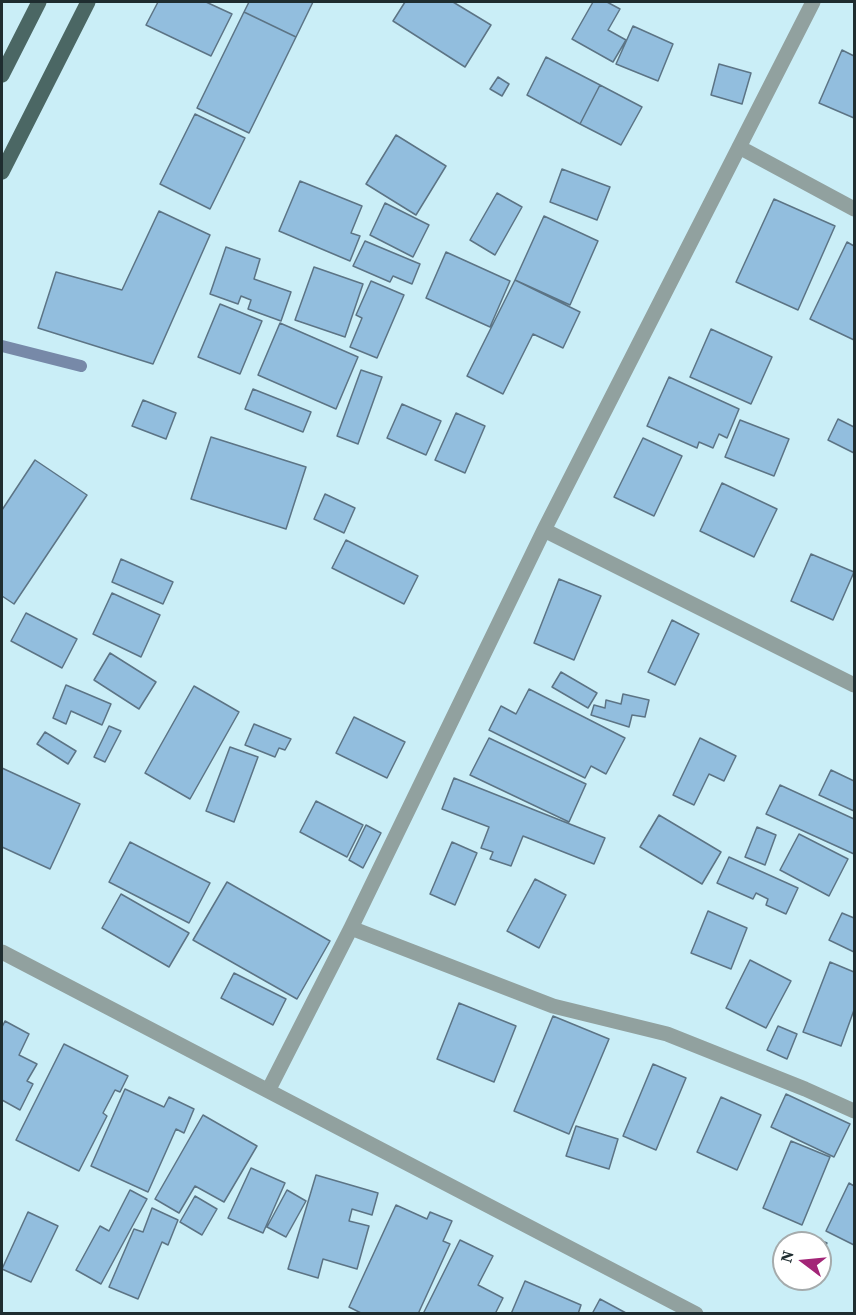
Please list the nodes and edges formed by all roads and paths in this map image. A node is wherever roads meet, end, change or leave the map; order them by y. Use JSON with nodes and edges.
{"nodes":[{"id":1,"x":39,"y":2,"type":"edge"},
{"id":2,"x":88,"y":2,"type":"edge"},
{"id":3,"x":813,"y":2,"type":"edge"},
{"id":4,"x":2,"y":75,"type":"edge"},
{"id":5,"x":739,"y":147,"type":"junction"},
{"id":6,"x":2,"y":172,"type":"edge"},
{"id":7,"x":855,"y":209,"type":"edge"},
{"id":8,"x":544,"y":530,"type":"junction"},
{"id":9,"x":855,"y":685,"type":"edge"},
{"id":10,"x":351,"y":928,"type":"junction"},
{"id":11,"x":2,"y":952,"type":"edge"},
{"id":12,"x":269,"y":1089,"type":"junction"},
{"id":13,"x":855,"y":1111,"type":"edge"},
{"id":14,"x":696,"y":1314,"type":"edge"}],
"edges":[{"from":1,"to":4,"type":"main road"},
{"from":2,"to":6,"type":"main road"},
{"from":3,"to":5,"type":"street"},
{"from":5,"to":7,"type":"street"},
{"from":5,"to":8,"type":"street"},
{"from":8,"to":9,"type":"street"},
{"from":8,"to":10,"type":"street"},
{"from":10,"to":12,"type":"street"},
{"from":10,"to":13,"type":"street"},
{"from":11,"to":12,"type":"street"},
{"from":12,"to":14,"type":"street"}]}
